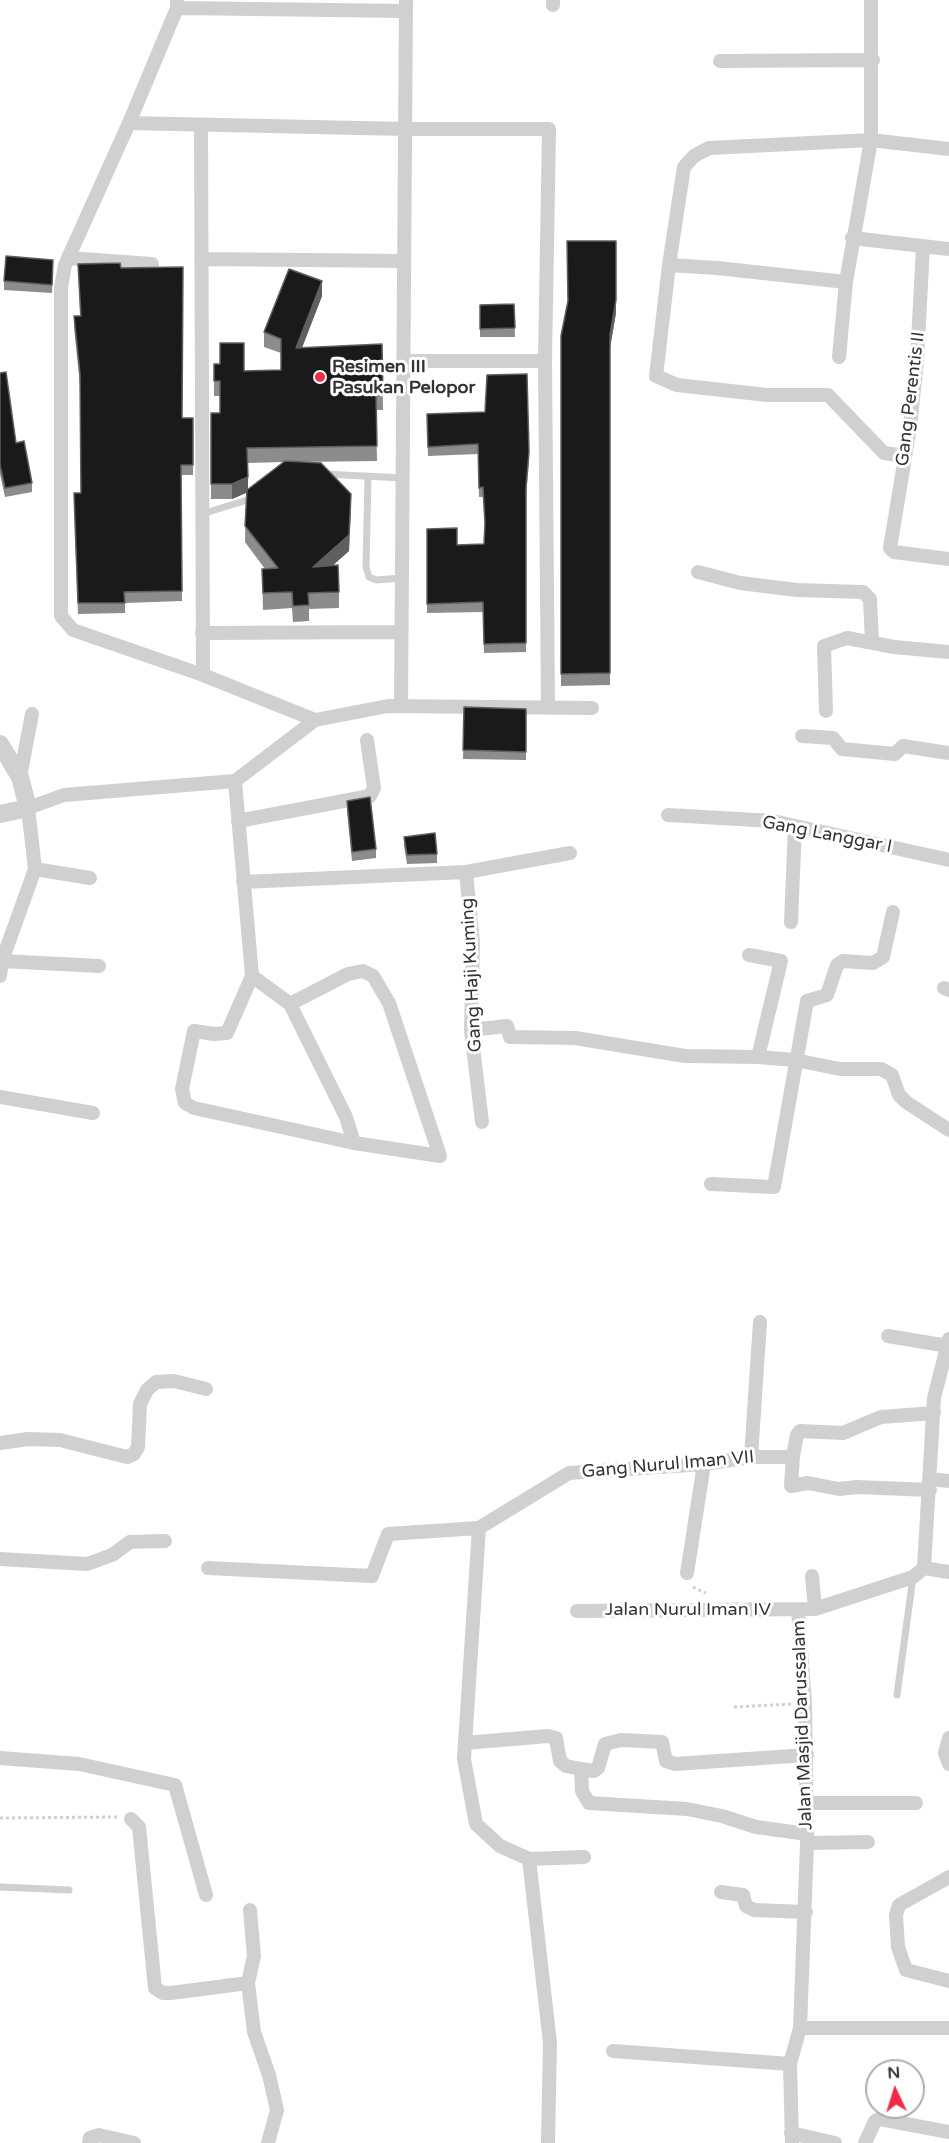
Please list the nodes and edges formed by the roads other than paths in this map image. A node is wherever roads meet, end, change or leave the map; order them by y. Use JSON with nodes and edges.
{"nodes":[{"id":1,"x":871,"y":0,"type":"edge"},
{"id":2,"x":177,"y":4,"type":"edge"},
{"id":3,"x":406,"y":6,"type":"edge"},
{"id":4,"x":873,"y":60,"type":"junction"},
{"id":5,"x":720,"y":61,"type":"dead end"},
{"id":6,"x":129,"y":123,"type":"junction"},
{"id":7,"x":201,"y":125,"type":"junction"},
{"id":8,"x":405,"y":129,"type":"junction"},
{"id":9,"x":871,"y":140,"type":"junction"},
{"id":10,"x":949,"y":149,"type":"edge"},
{"id":11,"x":852,"y":238,"type":"junction"},
{"id":12,"x":923,"y":246,"type":"junction"},
{"id":13,"x":949,"y":249,"type":"edge"},
{"id":14,"x":68,"y":258,"type":"junction"},
{"id":15,"x":201,"y":259,"type":"junction"},
{"id":16,"x":404,"y":261,"type":"junction"},
{"id":17,"x":152,"y":264,"type":"dead end"},
{"id":18,"x":669,"y":265,"type":"junction"},
{"id":19,"x":846,"y":282,"type":"junction"},
{"id":20,"x":839,"y":357,"type":"dead end"},
{"id":21,"x":545,"y":361,"type":"junction"},
{"id":22,"x":403,"y":362,"type":"junction"},
{"id":23,"x":905,"y":456,"type":"junction"},
{"id":24,"x":320,"y":473,"type":"edge"},
{"id":25,"x":368,"y":476,"type":"junction"},
{"id":26,"x":402,"y":478,"type":"junction"},
{"id":27,"x":255,"y":493,"type":"edge"},
{"id":28,"x":202,"y":514,"type":"junction"},
{"id":29,"x":949,"y":559,"type":"edge"},
{"id":30,"x":698,"y":572,"type":"dead end"},
{"id":31,"x":401,"y":578,"type":"junction"},
{"id":32,"x":401,"y":632,"type":"junction"},
{"id":33,"x":202,"y":633,"type":"junction"},
{"id":34,"x":872,"y":642,"type":"junction"},
{"id":35,"x":949,"y":652,"type":"edge"},
{"id":36,"x":203,"y":675,"type":"junction"},
{"id":37,"x":401,"y":706,"type":"junction"},
{"id":38,"x":548,"y":708,"type":"junction"},
{"id":39,"x":592,"y":708,"type":"dead end"},
{"id":40,"x":826,"y":711,"type":"dead end"},
{"id":41,"x":32,"y":714,"type":"dead end"},
{"id":42,"x":315,"y":720,"type":"junction"},
{"id":43,"x":802,"y":736,"type":"dead end"},
{"id":44,"x":368,"y":740,"type":"dead end"},
{"id":45,"x":0,"y":744,"type":"edge"},
{"id":46,"x":949,"y":753,"type":"edge"},
{"id":47,"x":20,"y":777,"type":"junction"},
{"id":48,"x":235,"y":781,"type":"junction"},
{"id":49,"x":28,"y":808,"type":"junction"},
{"id":50,"x":0,"y":814,"type":"edge"},
{"id":51,"x":668,"y":815,"type":"dead end"},
{"id":52,"x":238,"y":821,"type":"junction"},
{"id":53,"x":795,"y":826,"type":"junction"},
{"id":54,"x":570,"y":853,"type":"dead end"},
{"id":55,"x":949,"y":860,"type":"edge"},
{"id":56,"x":35,"y":869,"type":"junction"},
{"id":57,"x":466,"y":872,"type":"junction"},
{"id":58,"x":90,"y":878,"type":"dead end"},
{"id":59,"x":243,"y":882,"type":"junction"},
{"id":60,"x":893,"y":912,"type":"dead end"},
{"id":61,"x":791,"y":922,"type":"dead end"},
{"id":62,"x":749,"y":955,"type":"dead end"},
{"id":63,"x":2,"y":961,"type":"junction"},
{"id":64,"x":99,"y":966,"type":"dead end"},
{"id":65,"x":0,"y":976,"type":"edge"},
{"id":66,"x":252,"y":976,"type":"junction"},
{"id":67,"x":290,"y":1004,"type":"junction"},
{"id":68,"x":471,"y":1030,"type":"junction"},
{"id":69,"x":758,"y":1057,"type":"junction"},
{"id":70,"x":795,"y":1060,"type":"junction"},
{"id":71,"x":0,"y":1097,"type":"edge"},
{"id":72,"x":93,"y":1113,"type":"dead end"},
{"id":73,"x":482,"y":1122,"type":"dead end"},
{"id":74,"x":949,"y":1130,"type":"edge"},
{"id":75,"x":354,"y":1143,"type":"junction"},
{"id":76,"x":711,"y":1184,"type":"dead end"},
{"id":77,"x":760,"y":1322,"type":"dead end"},
{"id":78,"x":888,"y":1336,"type":"dead end"},
{"id":79,"x":949,"y":1343,"type":"edge"},
{"id":80,"x":206,"y":1389,"type":"dead end"},
{"id":81,"x":934,"y":1398,"type":"junction"},
{"id":82,"x":949,"y":1398,"type":"edge"},
{"id":83,"x":934,"y":1413,"type":"junction"},
{"id":84,"x":0,"y":1443,"type":"edge"},
{"id":85,"x":793,"y":1456,"type":"junction"},
{"id":86,"x":751,"y":1457,"type":"junction"},
{"id":87,"x":705,"y":1464,"type":"junction"},
{"id":88,"x":949,"y":1481,"type":"edge"},
{"id":89,"x":930,"y":1485,"type":"junction"},
{"id":90,"x":478,"y":1528,"type":"junction"},
{"id":91,"x":165,"y":1541,"type":"dead end"},
{"id":92,"x":0,"y":1558,"type":"edge"},
{"id":93,"x":208,"y":1568,"type":"dead end"},
{"id":94,"x":949,"y":1572,"type":"edge"},
{"id":95,"x":687,"y":1573,"type":"dead end"},
{"id":96,"x":918,"y":1573,"type":"junction"},
{"id":97,"x":812,"y":1576,"type":"dead end"},
{"id":98,"x":815,"y":1609,"type":"junction"},
{"id":99,"x":798,"y":1610,"type":"junction"},
{"id":100,"x":577,"y":1611,"type":"dead end"},
{"id":101,"x":897,"y":1695,"type":"dead end"},
{"id":102,"x":949,"y":1738,"type":"edge"},
{"id":103,"x":465,"y":1743,"type":"junction"},
{"id":104,"x":807,"y":1755,"type":"junction"},
{"id":105,"x":0,"y":1758,"type":"edge"},
{"id":106,"x":949,"y":1764,"type":"edge"},
{"id":107,"x":581,"y":1768,"type":"junction"},
{"id":108,"x":807,"y":1803,"type":"junction"},
{"id":109,"x":916,"y":1803,"type":"dead end"},
{"id":110,"x":131,"y":1819,"type":"road end"},
{"id":111,"x":807,"y":1838,"type":"junction"},
{"id":112,"x":868,"y":1842,"type":"dead end"},
{"id":113,"x":584,"y":1857,"type":"dead end"},
{"id":114,"x":529,"y":1859,"type":"junction"},
{"id":115,"x":949,"y":1877,"type":"edge"},
{"id":116,"x":0,"y":1887,"type":"edge"},
{"id":117,"x":69,"y":1890,"type":"dead end"},
{"id":118,"x":721,"y":1892,"type":"dead end"},
{"id":119,"x":206,"y":1895,"type":"dead end"},
{"id":120,"x":250,"y":1910,"type":"dead end"},
{"id":121,"x":806,"y":1912,"type":"junction"},
{"id":122,"x":949,"y":1981,"type":"edge"},
{"id":123,"x":248,"y":1983,"type":"junction"},
{"id":124,"x":800,"y":2028,"type":"junction"},
{"id":125,"x":949,"y":2028,"type":"edge"},
{"id":126,"x":614,"y":2051,"type":"dead end"},
{"id":127,"x":790,"y":2064,"type":"junction"},
{"id":128,"x":949,"y":2132,"type":"edge"},
{"id":129,"x":792,"y":2138,"type":"edge"},
{"id":130,"x":89,"y":2143,"type":"edge"},
{"id":131,"x":134,"y":2143,"type":"edge"},
{"id":132,"x":268,"y":2143,"type":"edge"},
{"id":133,"x":548,"y":2143,"type":"edge"},
{"id":134,"x":835,"y":2143,"type":"edge"},
{"id":135,"x":865,"y":2143,"type":"edge"}],
"edges":[{"from":1,"to":4,"type":"street"},
{"from":2,"to":3,"type":"street"},
{"from":2,"to":6,"type":"street"},
{"from":3,"to":8,"type":"street"},
{"from":4,"to":5,"type":"street"},
{"from":4,"to":9,"type":"street"},
{"from":6,"to":7,"type":"street"},
{"from":6,"to":14,"type":"street"},
{"from":7,"to":8,"type":"street"},
{"from":7,"to":15,"type":"street"},
{"from":8,"to":16,"type":"street"},
{"from":8,"to":21,"type":"street"},
{"from":9,"to":10,"type":"street"},
{"from":9,"to":11,"type":"street"},
{"from":9,"to":18,"type":"street"},
{"from":11,"to":12,"type":"street"},
{"from":11,"to":19,"type":"street"},
{"from":12,"to":13,"type":"street"},
{"from":12,"to":23,"type":"street","name":"Gang Perentis II"},
{"from":14,"to":17,"type":"street"},
{"from":14,"to":36,"type":"street"},
{"from":15,"to":16,"type":"street"},
{"from":15,"to":28,"type":"street"},
{"from":16,"to":22,"type":"street"},
{"from":18,"to":19,"type":"street"},
{"from":18,"to":23,"type":"street"},
{"from":19,"to":20,"type":"street"},
{"from":21,"to":22,"type":"street"},
{"from":21,"to":38,"type":"street"},
{"from":22,"to":26,"type":"street"},
{"from":23,"to":29,"type":"street","name":"Gang Perentis II"},
{"from":24,"to":25,"type":"lane"},
{"from":25,"to":26,"type":"lane"},
{"from":25,"to":31,"type":"lane"},
{"from":26,"to":31,"type":"street"},
{"from":27,"to":28,"type":"lane"},
{"from":28,"to":33,"type":"street"},
{"from":30,"to":34,"type":"street"},
{"from":31,"to":32,"type":"street"},
{"from":32,"to":33,"type":"street"},
{"from":32,"to":37,"type":"street"},
{"from":33,"to":36,"type":"street"},
{"from":34,"to":35,"type":"street"},
{"from":34,"to":40,"type":"street"},
{"from":36,"to":42,"type":"street"},
{"from":37,"to":38,"type":"street"},
{"from":37,"to":42,"type":"street"},
{"from":38,"to":39,"type":"street"},
{"from":41,"to":47,"type":"street"},
{"from":42,"to":48,"type":"street"},
{"from":43,"to":46,"type":"street"},
{"from":44,"to":52,"type":"street"},
{"from":45,"to":47,"type":"street"},
{"from":47,"to":49,"type":"street"},
{"from":48,"to":49,"type":"street"},
{"from":48,"to":52,"type":"street"},
{"from":49,"to":50,"type":"street"},
{"from":49,"to":56,"type":"street"},
{"from":51,"to":53,"type":"street","name":"Gang Langgar I"},
{"from":52,"to":59,"type":"street"},
{"from":53,"to":55,"type":"street","name":"Gang Langgar I"},
{"from":53,"to":61,"type":"street"},
{"from":54,"to":57,"type":"street"},
{"from":56,"to":58,"type":"street"},
{"from":56,"to":63,"type":"street"},
{"from":57,"to":59,"type":"street","name":"Gang Haji Kuming"},
{"from":57,"to":68,"type":"street","name":"Gang Haji Kuming"},
{"from":59,"to":66,"type":"street"},
{"from":60,"to":70,"type":"street"},
{"from":62,"to":69,"type":"street"},
{"from":63,"to":64,"type":"street"},
{"from":63,"to":65,"type":"street"},
{"from":66,"to":67,"type":"street"},
{"from":66,"to":75,"type":"street"},
{"from":67,"to":75,"type":"street"},
{"from":67,"to":75,"type":"street"},
{"from":68,"to":69,"type":"street"},
{"from":68,"to":73,"type":"street","name":"Gang Haji Kuming"},
{"from":69,"to":70,"type":"street"},
{"from":70,"to":74,"type":"street"},
{"from":70,"to":76,"type":"street"},
{"from":71,"to":72,"type":"street"},
{"from":77,"to":86,"type":"street"},
{"from":78,"to":79,"type":"street"},
{"from":79,"to":81,"type":"street"},
{"from":80,"to":84,"type":"street"},
{"from":81,"to":82,"type":"street"},
{"from":81,"to":83,"type":"street"},
{"from":83,"to":85,"type":"street"},
{"from":83,"to":89,"type":"street"},
{"from":85,"to":86,"type":"street","name":"Gang Nurul Iman VII"},
{"from":85,"to":89,"type":"street"},
{"from":86,"to":87,"type":"street","name":"Gang Nurul Iman VII"},
{"from":87,"to":90,"type":"street","name":"Gang Nurul Iman VII"},
{"from":87,"to":95,"type":"street"},
{"from":88,"to":89,"type":"street"},
{"from":89,"to":96,"type":"street"},
{"from":90,"to":93,"type":"street","name":"Gang Nurul Iman VII"},
{"from":90,"to":103,"type":"street"},
{"from":91,"to":92,"type":"street"},
{"from":94,"to":96,"type":"street"},
{"from":96,"to":98,"type":"street","name":"Jalan Masjid Darussalam"},
{"from":96,"to":101,"type":"lane"},
{"from":97,"to":98,"type":"street"},
{"from":98,"to":99,"type":"street","name":"Jalan Masjid Darussalam"},
{"from":99,"to":100,"type":"street","name":"Jalan Nurul Iman IV"},
{"from":99,"to":104,"type":"street","name":"Jalan Masjid Darussalam"},
{"from":102,"to":106,"type":"street"},
{"from":103,"to":107,"type":"street"},
{"from":103,"to":114,"type":"street"},
{"from":104,"to":107,"type":"street"},
{"from":104,"to":108,"type":"street","name":"Jalan Masjid Darussalam"},
{"from":105,"to":119,"type":"street"},
{"from":107,"to":111,"type":"street"},
{"from":108,"to":109,"type":"street"},
{"from":108,"to":111,"type":"street","name":"Jalan Masjid Darussalam"},
{"from":110,"to":123,"type":"street"},
{"from":111,"to":112,"type":"street"},
{"from":111,"to":121,"type":"street","name":"Jalan Masjid Darussalam"},
{"from":113,"to":114,"type":"street"},
{"from":114,"to":133,"type":"street"},
{"from":115,"to":122,"type":"street"},
{"from":116,"to":117,"type":"lane"},
{"from":118,"to":121,"type":"street"},
{"from":120,"to":123,"type":"street"},
{"from":121,"to":124,"type":"street","name":"Jalan Masjid Darussalam"},
{"from":123,"to":132,"type":"street"},
{"from":124,"to":125,"type":"street"},
{"from":124,"to":127,"type":"street","name":"Jalan Masjid Darussalam"},
{"from":126,"to":127,"type":"street"},
{"from":127,"to":129,"type":"street","name":"Jalan Masjid Darussalam"},
{"from":128,"to":135,"type":"street"},
{"from":129,"to":134,"type":"street"},
{"from":130,"to":131,"type":"street"}]}
